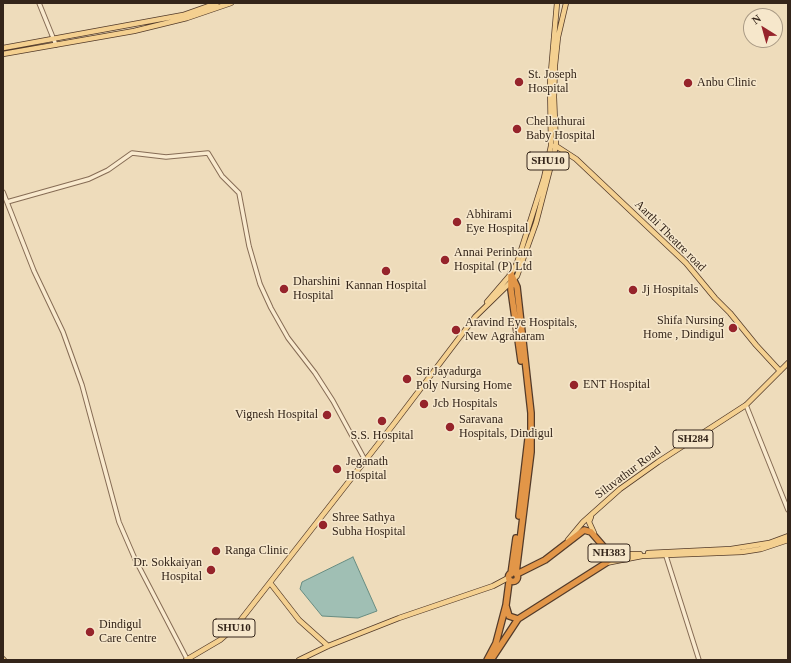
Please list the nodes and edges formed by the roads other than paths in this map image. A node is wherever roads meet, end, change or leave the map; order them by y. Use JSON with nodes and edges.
{"nodes":[{"id":1,"x":39,"y":3,"type":"edge"},
{"id":2,"x":217,"y":3,"type":"edge"},
{"id":3,"x":231,"y":3,"type":"edge"},
{"id":4,"x":557,"y":3,"type":"edge"},
{"id":5,"x":566,"y":3,"type":"edge"},
{"id":6,"x":55,"y":42,"type":"junction"},
{"id":7,"x":3,"y":48,"type":"edge"},
{"id":8,"x":3,"y":54,"type":"edge"},
{"id":9,"x":554,"y":146,"type":"junction"},
{"id":10,"x":3,"y":192,"type":"edge"},
{"id":11,"x":7,"y":202,"type":"junction"},
{"id":12,"x":511,"y":274,"type":"junction"},
{"id":13,"x":512,"y":282,"type":"junction"},
{"id":14,"x":485,"y":306,"type":"junction"},
{"id":15,"x":788,"y":363,"type":"edge"},
{"id":16,"x":780,"y":371,"type":"junction"},
{"id":17,"x":746,"y":405,"type":"junction"},
{"id":18,"x":365,"y":460,"type":"junction"},
{"id":19,"x":788,"y":510,"type":"edge"},
{"id":20,"x":594,"y":512,"type":"junction"},
{"id":21,"x":595,"y":536,"type":"junction"},
{"id":22,"x":788,"y":536,"type":"edge"},
{"id":23,"x":788,"y":540,"type":"edge"},
{"id":24,"x":567,"y":542,"type":"junction"},
{"id":25,"x":716,"y":552,"type":"junction"},
{"id":26,"x":610,"y":554,"type":"junction"},
{"id":27,"x":666,"y":556,"type":"junction"},
{"id":28,"x":517,"y":560,"type":"junction"},
{"id":29,"x":606,"y":563,"type":"junction"},
{"id":30,"x":527,"y":569,"type":"junction"},
{"id":31,"x":513,"y":577,"type":"junction"},
{"id":32,"x":271,"y":584,"type":"junction"},
{"id":33,"x":506,"y":602,"type":"junction"},
{"id":34,"x":518,"y":619,"type":"junction"},
{"id":35,"x":328,"y":646,"type":"junction"},
{"id":36,"x":186,"y":660,"type":"edge"},
{"id":37,"x":300,"y":660,"type":"edge"},
{"id":38,"x":487,"y":660,"type":"edge"},
{"id":39,"x":491,"y":660,"type":"edge"},
{"id":40,"x":699,"y":660,"type":"edge"}],
"edges":[{"from":1,"to":6,"type":"street"},
{"from":2,"to":6,"type":"main road"},
{"from":3,"to":6,"type":"main road"},
{"from":4,"to":9,"type":"main road","number":"SHU10"},
{"from":5,"to":9,"type":"main road","number":"SHU10"},
{"from":6,"to":7,"type":"main road"},
{"from":6,"to":8,"type":"main road"},
{"from":9,"to":12,"type":"main road","number":"SHU10"},
{"from":9,"to":13,"type":"main road","number":"SHU10"},
{"from":9,"to":16,"type":"main road","name":"Aarthi Theatre road"},
{"from":10,"to":11,"type":"street"},
{"from":11,"to":18,"type":"street"},
{"from":11,"to":36,"type":"street"},
{"from":12,"to":13,"type":"highway"},
{"from":12,"to":14,"type":"main road","number":"SHU10"},
{"from":13,"to":14,"type":"main road","number":"SHU10"},
{"from":13,"to":28,"type":"highway"},
{"from":13,"to":31,"type":"highway"},
{"from":14,"to":18,"type":"main road","number":"SHU10"},
{"from":15,"to":16,"type":"main road","name":"Siluvathur Road","number":"SH284"},
{"from":16,"to":17,"type":"main road","name":"Siluvathur Road","number":"SH284"},
{"from":17,"to":19,"type":"street"},
{"from":17,"to":20,"type":"main road","name":"Siluvathur Road","number":"SH284"},
{"from":18,"to":32,"type":"main road","number":"SHU10"},
{"from":20,"to":21,"type":"main road","name":"Siluvathur Road"},
{"from":20,"to":24,"type":"main road","name":"Siluvathur Road","number":"SH284"},
{"from":21,"to":24,"type":"highway","number":"NH383"},
{"from":21,"to":26,"type":"highway","number":"NH383"},
{"from":22,"to":25,"type":"main road"},
{"from":23,"to":25,"type":"main road"},
{"from":24,"to":30,"type":"highway","number":"NH383"},
{"from":25,"to":26,"type":"main road"},
{"from":25,"to":27,"type":"main road"},
{"from":26,"to":29,"type":"highway","number":"NH383"},
{"from":27,"to":29,"type":"main road"},
{"from":27,"to":40,"type":"street"},
{"from":28,"to":30,"type":"highway"},
{"from":28,"to":31,"type":"highway"},
{"from":29,"to":34,"type":"highway","number":"NH383"},
{"from":30,"to":31,"type":"highway","number":"NH383"},
{"from":31,"to":33,"type":"highway"},
{"from":31,"to":35,"type":"main road"},
{"from":32,"to":35,"type":"main road"},
{"from":32,"to":36,"type":"main road","number":"SHU10"},
{"from":33,"to":34,"type":"highway"},
{"from":33,"to":38,"type":"highway"},
{"from":34,"to":39,"type":"highway","number":"NH383"},
{"from":35,"to":37,"type":"main road"}]}
